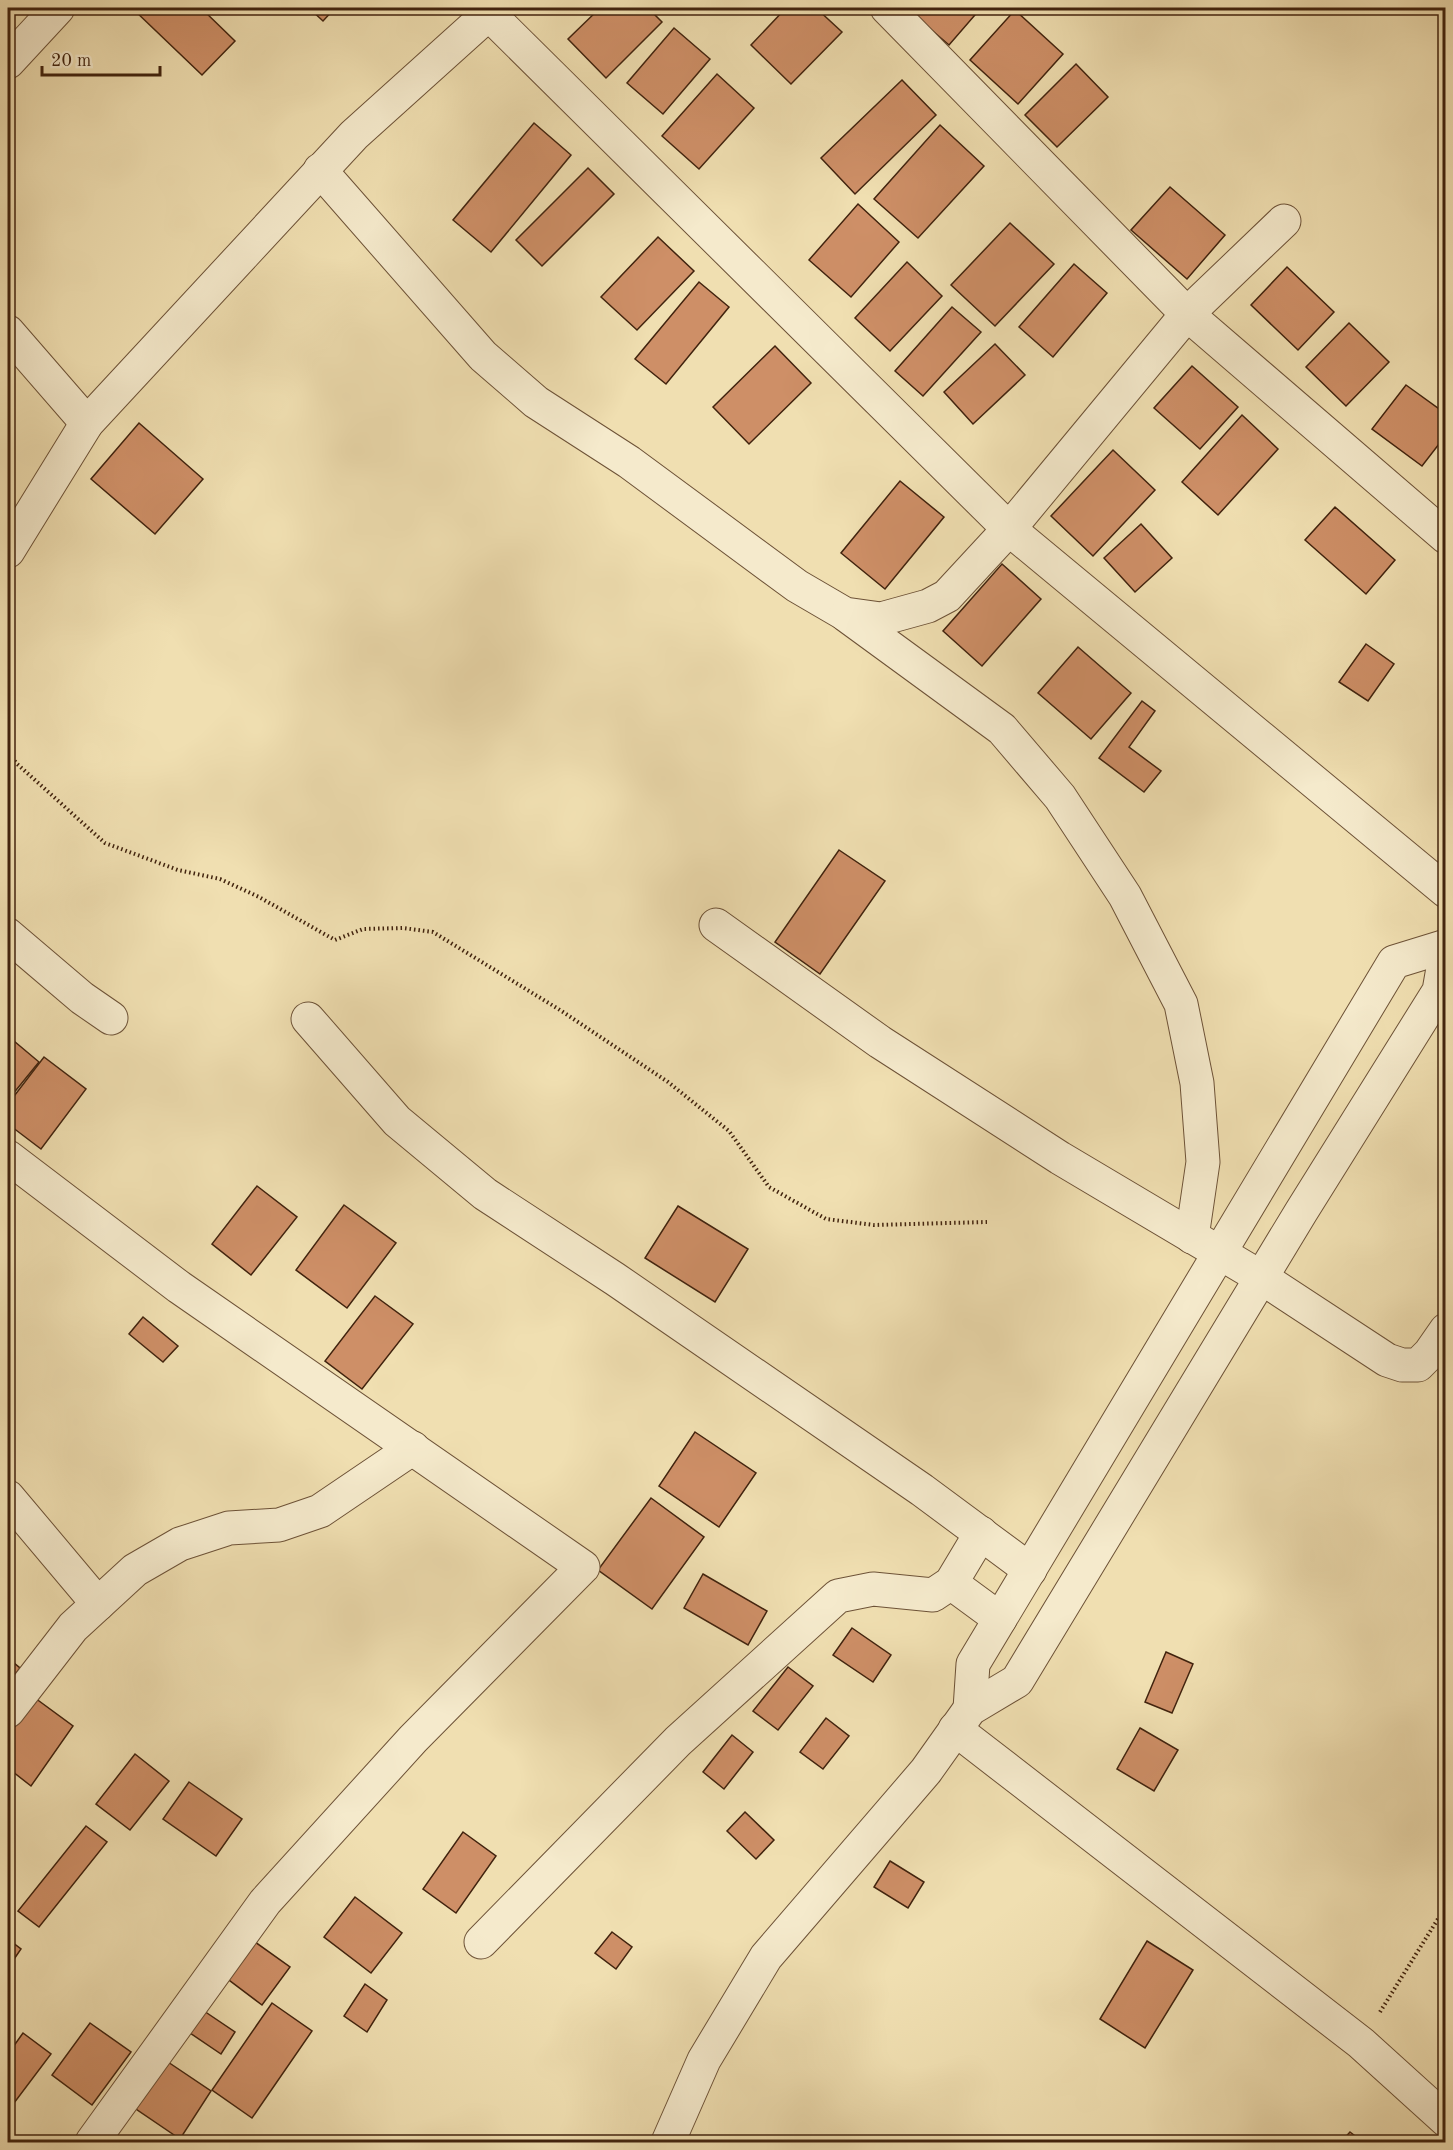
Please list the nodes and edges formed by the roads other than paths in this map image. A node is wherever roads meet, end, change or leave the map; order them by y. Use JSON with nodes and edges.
{"nodes":[{"id":1,"x":58,"y":8,"type":"edge"},
{"id":2,"x":887,"y":8,"type":"edge"},
{"id":3,"x":489,"y":10,"type":"edge"},
{"id":4,"x":8,"y":62,"type":"edge"},
{"id":5,"x":320,"y":170,"type":"junction"},
{"id":6,"x":1284,"y":221,"type":"dead end"},
{"id":7,"x":1187,"y":314,"type":"junction"},
{"id":8,"x":8,"y":332,"type":"edge"},
{"id":9,"x":87,"y":423,"type":"junction"},
{"id":10,"x":1009,"y":529,"type":"junction"},
{"id":11,"x":1446,"y":537,"type":"edge"},
{"id":12,"x":8,"y":551,"type":"edge"},
{"id":13,"x":844,"y":614,"type":"junction"},
{"id":14,"x":1446,"y":891,"type":"edge"},
{"id":15,"x":716,"y":925,"type":"dead end"},
{"id":16,"x":8,"y":935,"type":"edge"},
{"id":17,"x":1446,"y":946,"type":"edge"},
{"id":18,"x":1446,"y":951,"type":"edge"},
{"id":19,"x":111,"y":1018,"type":"dead end"},
{"id":20,"x":308,"y":1019,"type":"dead end"},
{"id":21,"x":8,"y":1157,"type":"edge"},
{"id":22,"x":1206,"y":1245,"type":"junction"},
{"id":23,"x":1262,"y":1278,"type":"junction"},
{"id":24,"x":1446,"y":1330,"type":"edge"},
{"id":25,"x":412,"y":1448,"type":"junction"},
{"id":26,"x":8,"y":1497,"type":"edge"},
{"id":27,"x":981,"y":1533,"type":"junction"},
{"id":28,"x":1030,"y":1570,"type":"junction"},
{"id":29,"x":951,"y":1583,"type":"junction"},
{"id":30,"x":98,"y":1604,"type":"junction"},
{"id":31,"x":1000,"y":1619,"type":"junction"},
{"id":32,"x":8,"y":1711,"type":"edge"},
{"id":33,"x":963,"y":1719,"type":"junction"},
{"id":34,"x":481,"y":1942,"type":"dead end"},
{"id":35,"x":1446,"y":2120,"type":"edge"},
{"id":36,"x":92,"y":2142,"type":"edge"},
{"id":37,"x":668,"y":2142,"type":"edge"}],
"edges":[{"from":1,"to":4,"type":"street"},
{"from":2,"to":7,"type":"street"},
{"from":3,"to":5,"type":"street"},
{"from":3,"to":10,"type":"street"},
{"from":5,"to":9,"type":"street"},
{"from":5,"to":13,"type":"street"},
{"from":6,"to":7,"type":"street"},
{"from":7,"to":10,"type":"street"},
{"from":7,"to":11,"type":"street"},
{"from":8,"to":9,"type":"street"},
{"from":9,"to":12,"type":"street"},
{"from":10,"to":13,"type":"street"},
{"from":10,"to":14,"type":"street"},
{"from":13,"to":22,"type":"street"},
{"from":15,"to":22,"type":"street"},
{"from":16,"to":19,"type":"street"},
{"from":17,"to":22,"type":"street"},
{"from":18,"to":23,"type":"street"},
{"from":20,"to":27,"type":"street"},
{"from":21,"to":25,"type":"street"},
{"from":22,"to":23,"type":"street"},
{"from":22,"to":28,"type":"street"},
{"from":23,"to":24,"type":"street"},
{"from":23,"to":33,"type":"street"},
{"from":25,"to":30,"type":"street"},
{"from":25,"to":36,"type":"street"},
{"from":26,"to":30,"type":"street"},
{"from":27,"to":28,"type":"street"},
{"from":27,"to":29,"type":"street"},
{"from":28,"to":31,"type":"street"},
{"from":29,"to":31,"type":"street"},
{"from":29,"to":34,"type":"street"},
{"from":30,"to":32,"type":"street"},
{"from":31,"to":33,"type":"street"},
{"from":33,"to":35,"type":"street"},
{"from":33,"to":37,"type":"street"}]}
